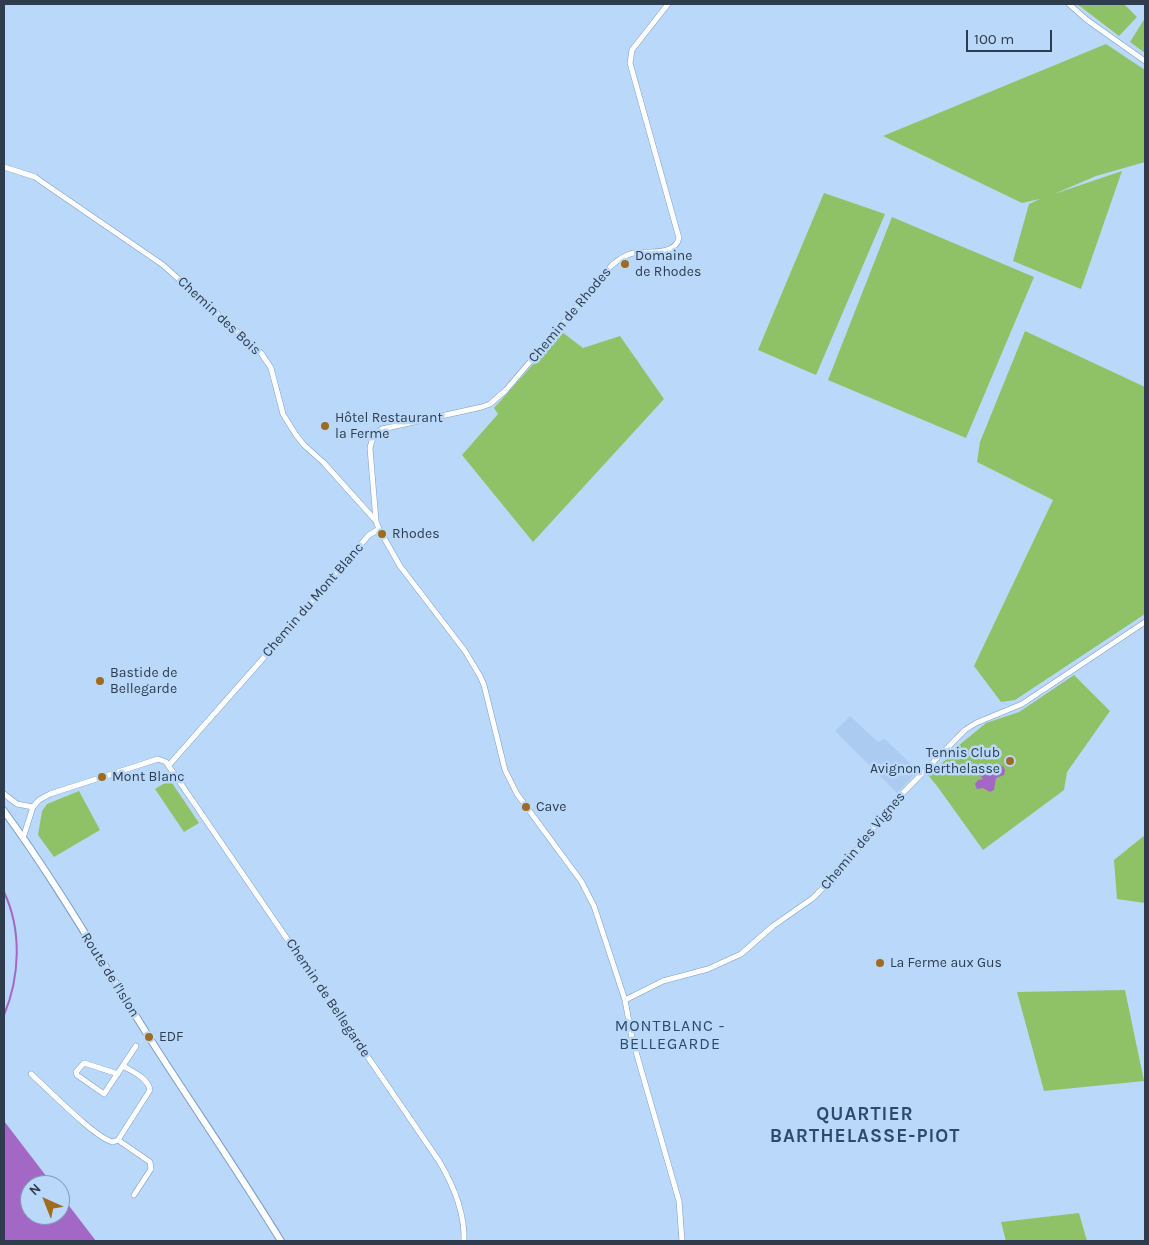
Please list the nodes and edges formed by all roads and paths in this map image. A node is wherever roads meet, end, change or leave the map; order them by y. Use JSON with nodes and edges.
{"nodes":[{"id":1,"x":668,"y":4,"type":"edge"},
{"id":2,"x":1069,"y":4,"type":"edge"},
{"id":3,"x":1145,"y":61,"type":"edge"},
{"id":4,"x":4,"y":167,"type":"edge"},
{"id":5,"x":376,"y":521,"type":"junction"},
{"id":6,"x":379,"y":529,"type":"junction"},
{"id":7,"x":1145,"y":622,"type":"edge"},
{"id":8,"x":169,"y":765,"type":"junction"},
{"id":9,"x":4,"y":794,"type":"edge"},
{"id":10,"x":33,"y":807,"type":"junction"},
{"id":11,"x":4,"y":811,"type":"edge"},
{"id":12,"x":23,"y":838,"type":"junction"},
{"id":13,"x":625,"y":1000,"type":"junction"},
{"id":14,"x":136,"y":1046,"type":"dead end"},
{"id":15,"x":124,"y":1066,"type":"junction"},
{"id":16,"x":31,"y":1074,"type":"dead end"},
{"id":17,"x":118,"y":1074,"type":"junction"},
{"id":18,"x":118,"y":1140,"type":"junction"},
{"id":19,"x":134,"y":1195,"type":"dead end"},
{"id":20,"x":280,"y":1241,"type":"edge"},
{"id":21,"x":464,"y":1241,"type":"edge"},
{"id":22,"x":682,"y":1241,"type":"edge"}],
"edges":[{"from":1,"to":5,"type":"street","name":"Chemin de Rhodes"},
{"from":2,"to":3,"type":"street"},
{"from":4,"to":5,"type":"street","name":"Chemin des Bois"},
{"from":5,"to":6,"type":"street","name":"Chemin de Rhodes"},
{"from":6,"to":8,"type":"street","name":"Chemin du Mont Blanc"},
{"from":6,"to":13,"type":"street","name":"Chemin du Mont Blanc"},
{"from":7,"to":13,"type":"street","name":"Chemin des Vignes"},
{"from":8,"to":10,"type":"street"},
{"from":8,"to":21,"type":"street","name":"Chemin de Bellegarde"},
{"from":9,"to":10,"type":"street"},
{"from":10,"to":12,"type":"street"},
{"from":11,"to":12,"type":"street","name":"Route de l'Islon"},
{"from":12,"to":20,"type":"street","name":"Route de l'Islon"},
{"from":13,"to":22,"type":"street"},
{"from":14,"to":15,"type":"street"},
{"from":15,"to":17,"type":"street"},
{"from":15,"to":18,"type":"street"},
{"from":16,"to":18,"type":"street"},
{"from":17,"to":17,"type":"street"},
{"from":18,"to":19,"type":"street"}]}
